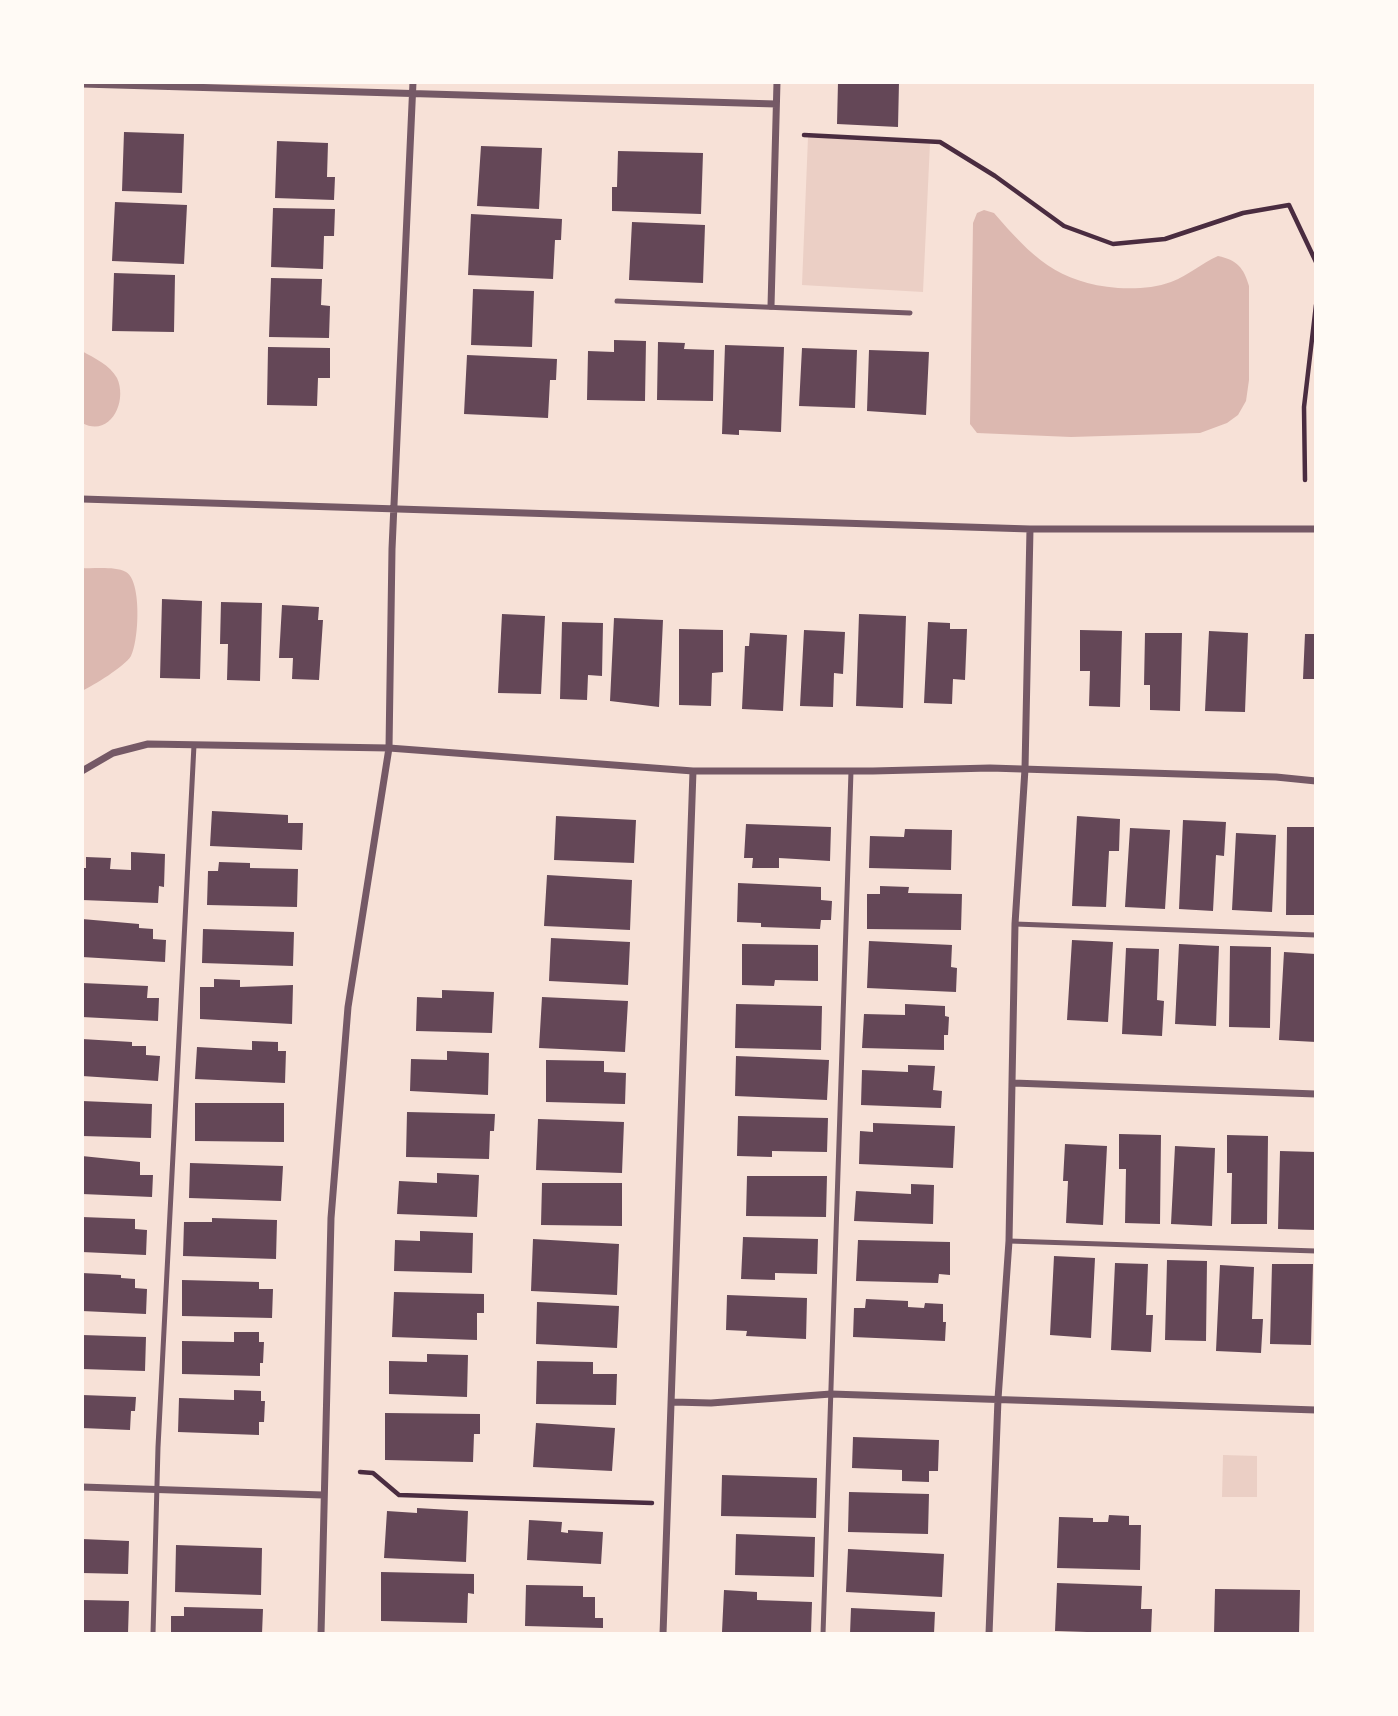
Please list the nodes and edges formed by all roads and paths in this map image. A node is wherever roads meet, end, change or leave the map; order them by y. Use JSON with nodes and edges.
{"nodes":[{"id":1,"x":413,"y":82,"type":"edge"},
{"id":2,"x":777,"y":82,"type":"edge"},
{"id":3,"x":82,"y":85,"type":"edge"},
{"id":4,"x":413,"y":93,"type":"junction"},
{"id":5,"x":776,"y":104,"type":"junction"},
{"id":6,"x":804,"y":135,"type":"dead end"},
{"id":7,"x":1316,"y":262,"type":"edge"},
{"id":8,"x":617,"y":301,"type":"dead end"},
{"id":9,"x":1316,"y":305,"type":"edge"},
{"id":10,"x":771,"y":306,"type":"junction"},
{"id":11,"x":910,"y":313,"type":"dead end"},
{"id":12,"x":1305,"y":480,"type":"dead end"},
{"id":13,"x":82,"y":499,"type":"edge"},
{"id":14,"x":393,"y":509,"type":"junction"},
{"id":15,"x":1030,"y":529,"type":"junction"},
{"id":16,"x":1316,"y":529,"type":"edge"},
{"id":17,"x":194,"y":745,"type":"junction"},
{"id":18,"x":389,"y":748,"type":"junction"},
{"id":19,"x":1024,"y":769,"type":"junction"},
{"id":20,"x":82,"y":771,"type":"edge"},
{"id":21,"x":693,"y":771,"type":"junction"},
{"id":22,"x":850,"y":771,"type":"junction"},
{"id":23,"x":1316,"y":781,"type":"edge"},
{"id":24,"x":1015,"y":924,"type":"junction"},
{"id":25,"x":1316,"y":935,"type":"edge"},
{"id":26,"x":1013,"y":1083,"type":"junction"},
{"id":27,"x":1316,"y":1094,"type":"edge"},
{"id":28,"x":1009,"y":1241,"type":"junction"},
{"id":29,"x":1316,"y":1251,"type":"edge"},
{"id":30,"x":831,"y":1394,"type":"junction"},
{"id":31,"x":998,"y":1399,"type":"junction"},
{"id":32,"x":673,"y":1402,"type":"junction"},
{"id":33,"x":1316,"y":1410,"type":"edge"},
{"id":34,"x":360,"y":1472,"type":"dead end"},
{"id":35,"x":82,"y":1487,"type":"edge"},
{"id":36,"x":157,"y":1489,"type":"junction"},
{"id":37,"x":323,"y":1494,"type":"junction"},
{"id":38,"x":668,"y":1503,"type":"junction"},
{"id":39,"x":153,"y":1634,"type":"edge"},
{"id":40,"x":321,"y":1634,"type":"edge"},
{"id":41,"x":663,"y":1634,"type":"edge"},
{"id":42,"x":823,"y":1634,"type":"edge"},
{"id":43,"x":989,"y":1634,"type":"edge"}],
"edges":[{"from":1,"to":4,"type":"street"},
{"from":2,"to":5,"type":"street"},
{"from":3,"to":4,"type":"street"},
{"from":4,"to":5,"type":"street"},
{"from":4,"to":14,"type":"street"},
{"from":5,"to":10,"type":"street"},
{"from":6,"to":7,"type":"path"},
{"from":8,"to":10,"type":"lane"},
{"from":9,"to":12,"type":"path"},
{"from":10,"to":11,"type":"lane"},
{"from":13,"to":14,"type":"street"},
{"from":14,"to":15,"type":"street"},
{"from":14,"to":18,"type":"street"},
{"from":15,"to":16,"type":"street"},
{"from":15,"to":19,"type":"street"},
{"from":17,"to":18,"type":"street"},
{"from":17,"to":20,"type":"street"},
{"from":17,"to":36,"type":"lane"},
{"from":18,"to":21,"type":"street"},
{"from":18,"to":37,"type":"street"},
{"from":19,"to":22,"type":"street"},
{"from":19,"to":23,"type":"street"},
{"from":19,"to":24,"type":"street"},
{"from":21,"to":22,"type":"street"},
{"from":21,"to":32,"type":"street"},
{"from":22,"to":30,"type":"lane"},
{"from":24,"to":25,"type":"lane"},
{"from":24,"to":26,"type":"street"},
{"from":26,"to":27,"type":"street"},
{"from":26,"to":28,"type":"street"},
{"from":28,"to":29,"type":"lane"},
{"from":28,"to":31,"type":"street"},
{"from":30,"to":31,"type":"street"},
{"from":30,"to":32,"type":"street"},
{"from":30,"to":42,"type":"lane"},
{"from":31,"to":33,"type":"street"},
{"from":31,"to":43,"type":"street"},
{"from":32,"to":38,"type":"street"},
{"from":34,"to":38,"type":"path"},
{"from":35,"to":36,"type":"street"},
{"from":36,"to":37,"type":"street"},
{"from":36,"to":39,"type":"lane"},
{"from":37,"to":40,"type":"street"},
{"from":38,"to":41,"type":"street"}]}
